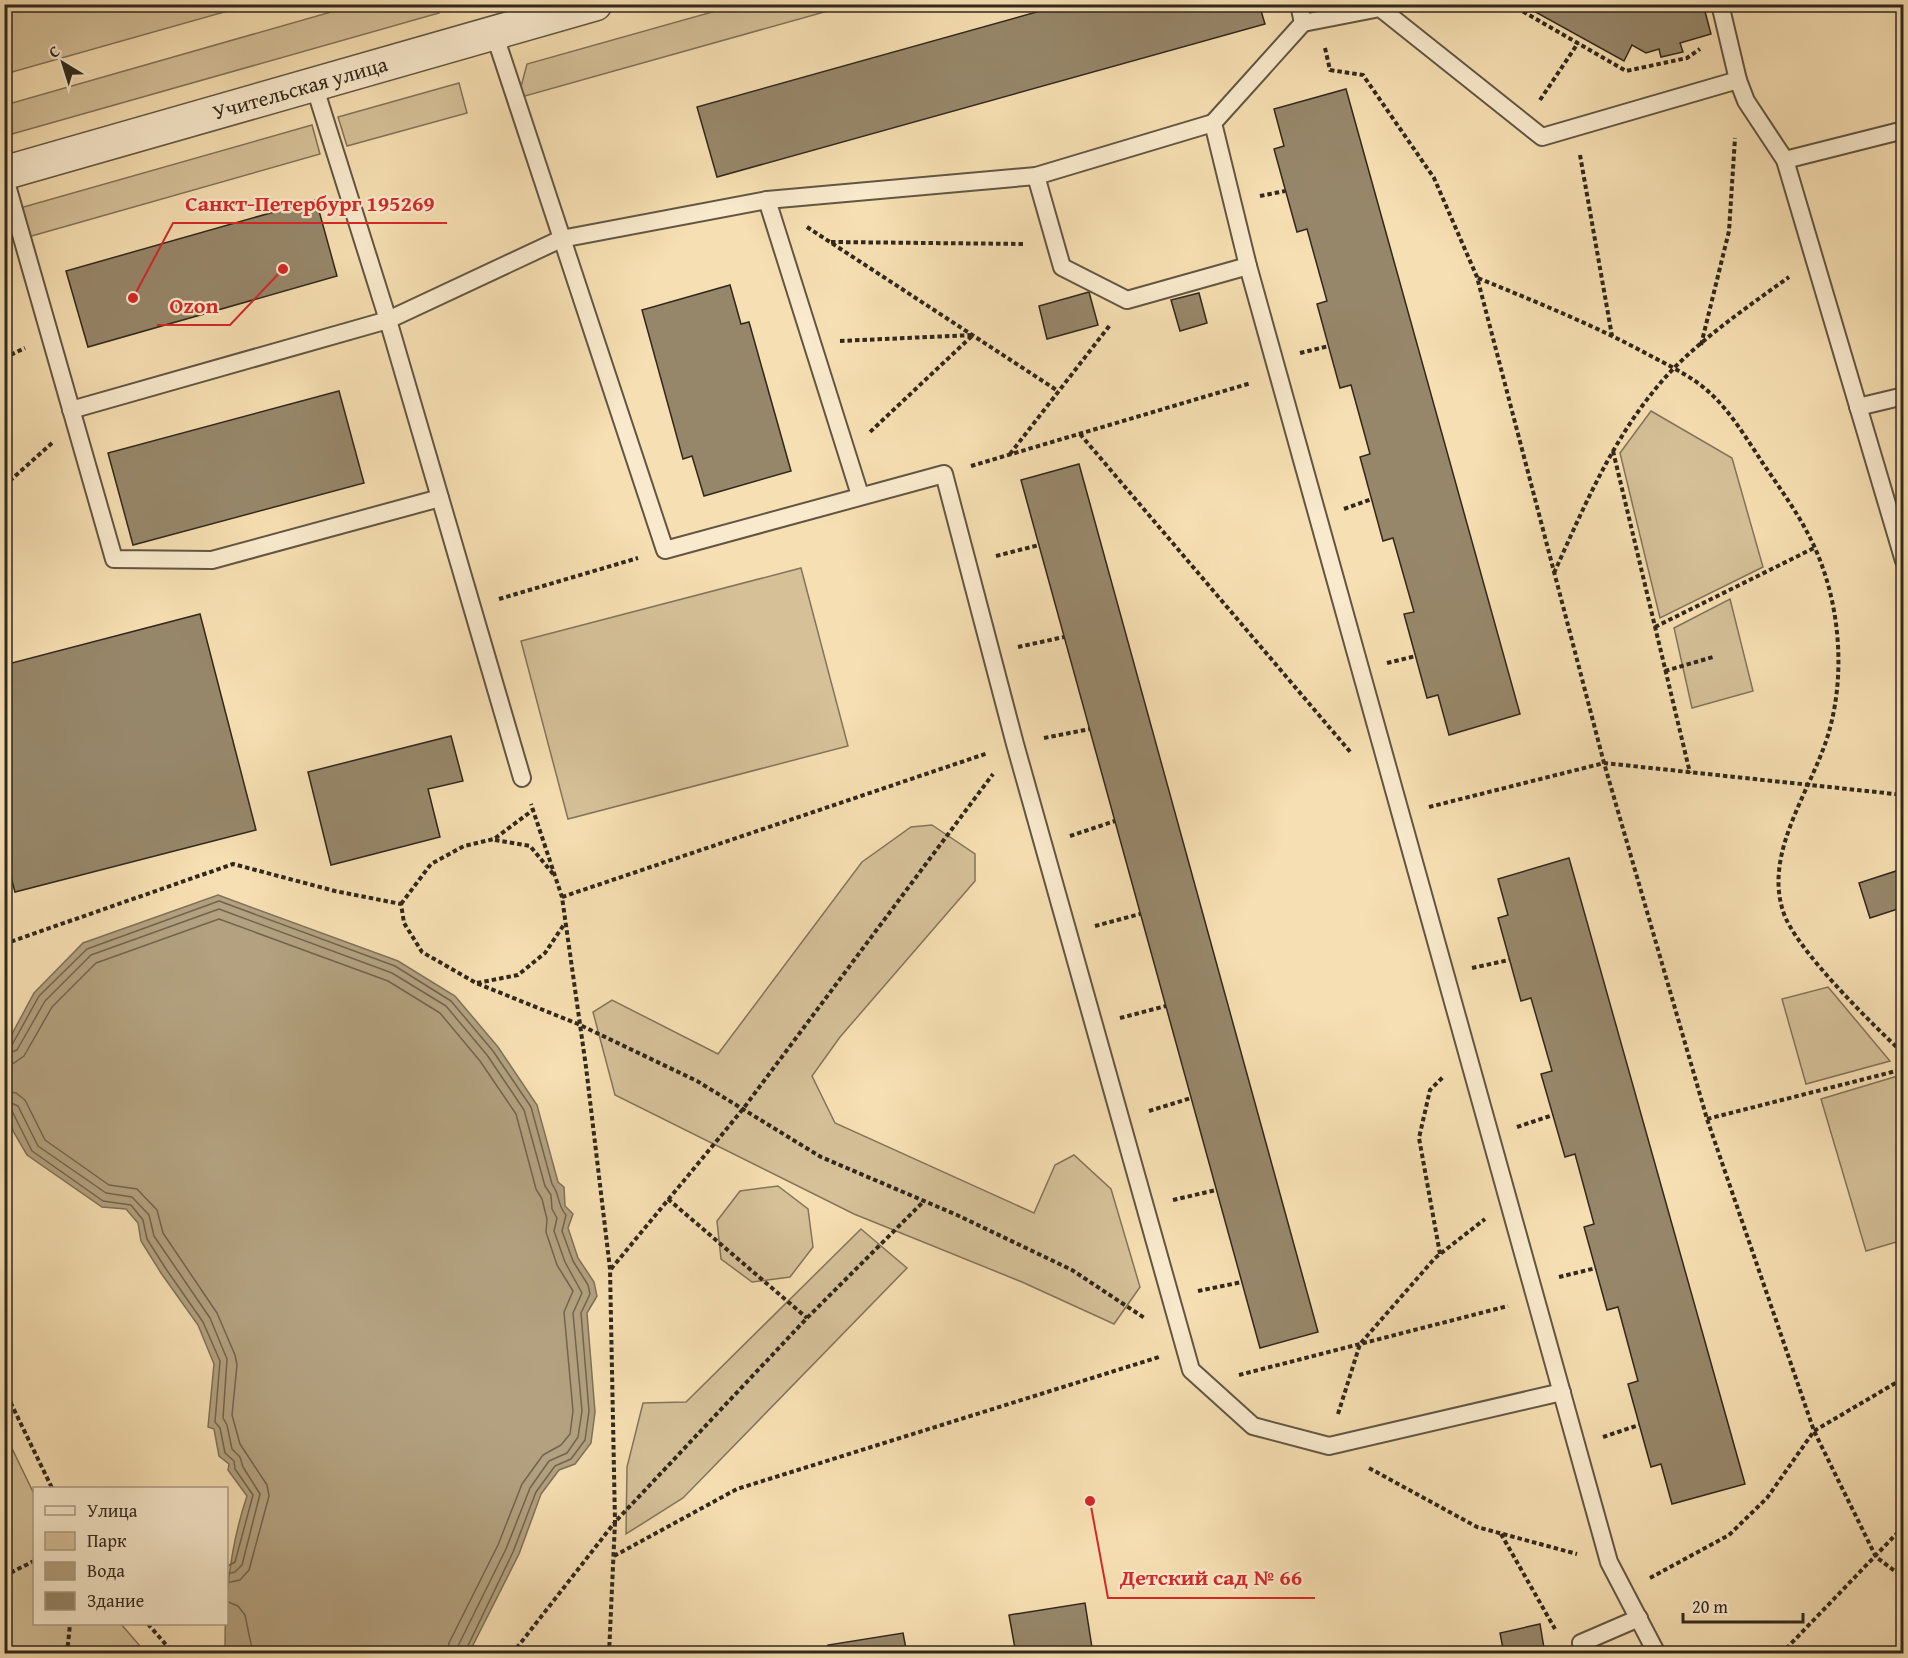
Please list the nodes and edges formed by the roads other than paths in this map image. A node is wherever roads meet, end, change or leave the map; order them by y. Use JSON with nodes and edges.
{"nodes":[{"id":1,"x":595,"y":4,"type":"edge"},
{"id":2,"x":1299,"y":4,"type":"edge"},
{"id":3,"x":1720,"y":4,"type":"edge"},
{"id":4,"x":1311,"y":22,"type":"junction"},
{"id":5,"x":494,"y":33,"type":"junction"},
{"id":6,"x":1738,"y":80,"type":"junction"},
{"id":7,"x":314,"y":85,"type":"junction"},
{"id":8,"x":1213,"y":123,"type":"junction"},
{"id":9,"x":1904,"y":130,"type":"edge"},
{"id":10,"x":1785,"y":160,"type":"junction"},
{"id":11,"x":4,"y":174,"type":"edge"},
{"id":12,"x":1036,"y":176,"type":"junction"},
{"id":13,"x":767,"y":200,"type":"junction"},
{"id":14,"x":561,"y":239,"type":"junction"},
{"id":15,"x":1248,"y":266,"type":"junction"},
{"id":16,"x":388,"y":321,"type":"junction"},
{"id":17,"x":1904,"y":396,"type":"edge"},
{"id":18,"x":1858,"y":407,"type":"junction"},
{"id":19,"x":73,"y":416,"type":"junction"},
{"id":20,"x":860,"y":495,"type":"junction"},
{"id":21,"x":440,"y":498,"type":"junction"},
{"id":22,"x":1904,"y":561,"type":"edge"},
{"id":23,"x":522,"y":778,"type":"road end"},
{"id":24,"x":1562,"y":1392,"type":"junction"},
{"id":25,"x":1639,"y":1618,"type":"junction"},
{"id":26,"x":1582,"y":1648,"type":"edge"},
{"id":27,"x":1658,"y":1653,"type":"edge"}],
"edges":[{"from":1,"to":5,"type":"street","name":"Учительская улица"},
{"from":2,"to":4,"type":"lane"},
{"from":3,"to":6,"type":"lane"},
{"from":4,"to":6,"type":"lane"},
{"from":4,"to":8,"type":"lane"},
{"from":5,"to":7,"type":"street","name":"Учительская улица"},
{"from":5,"to":14,"type":"lane"},
{"from":6,"to":10,"type":"lane"},
{"from":7,"to":11,"type":"street","name":"Учительская улица"},
{"from":7,"to":16,"type":"lane"},
{"from":8,"to":12,"type":"lane"},
{"from":8,"to":15,"type":"lane"},
{"from":9,"to":10,"type":"lane"},
{"from":10,"to":18,"type":"lane"},
{"from":11,"to":19,"type":"lane"},
{"from":12,"to":13,"type":"lane"},
{"from":12,"to":15,"type":"lane"},
{"from":13,"to":14,"type":"lane"},
{"from":13,"to":20,"type":"lane"},
{"from":14,"to":16,"type":"lane"},
{"from":14,"to":20,"type":"lane"},
{"from":15,"to":24,"type":"lane"},
{"from":16,"to":19,"type":"lane"},
{"from":16,"to":21,"type":"lane"},
{"from":17,"to":18,"type":"lane"},
{"from":18,"to":22,"type":"lane"},
{"from":19,"to":21,"type":"lane"},
{"from":20,"to":24,"type":"lane"},
{"from":21,"to":23,"type":"lane"},
{"from":24,"to":25,"type":"lane"},
{"from":25,"to":26,"type":"lane"},
{"from":25,"to":27,"type":"lane"}]}
